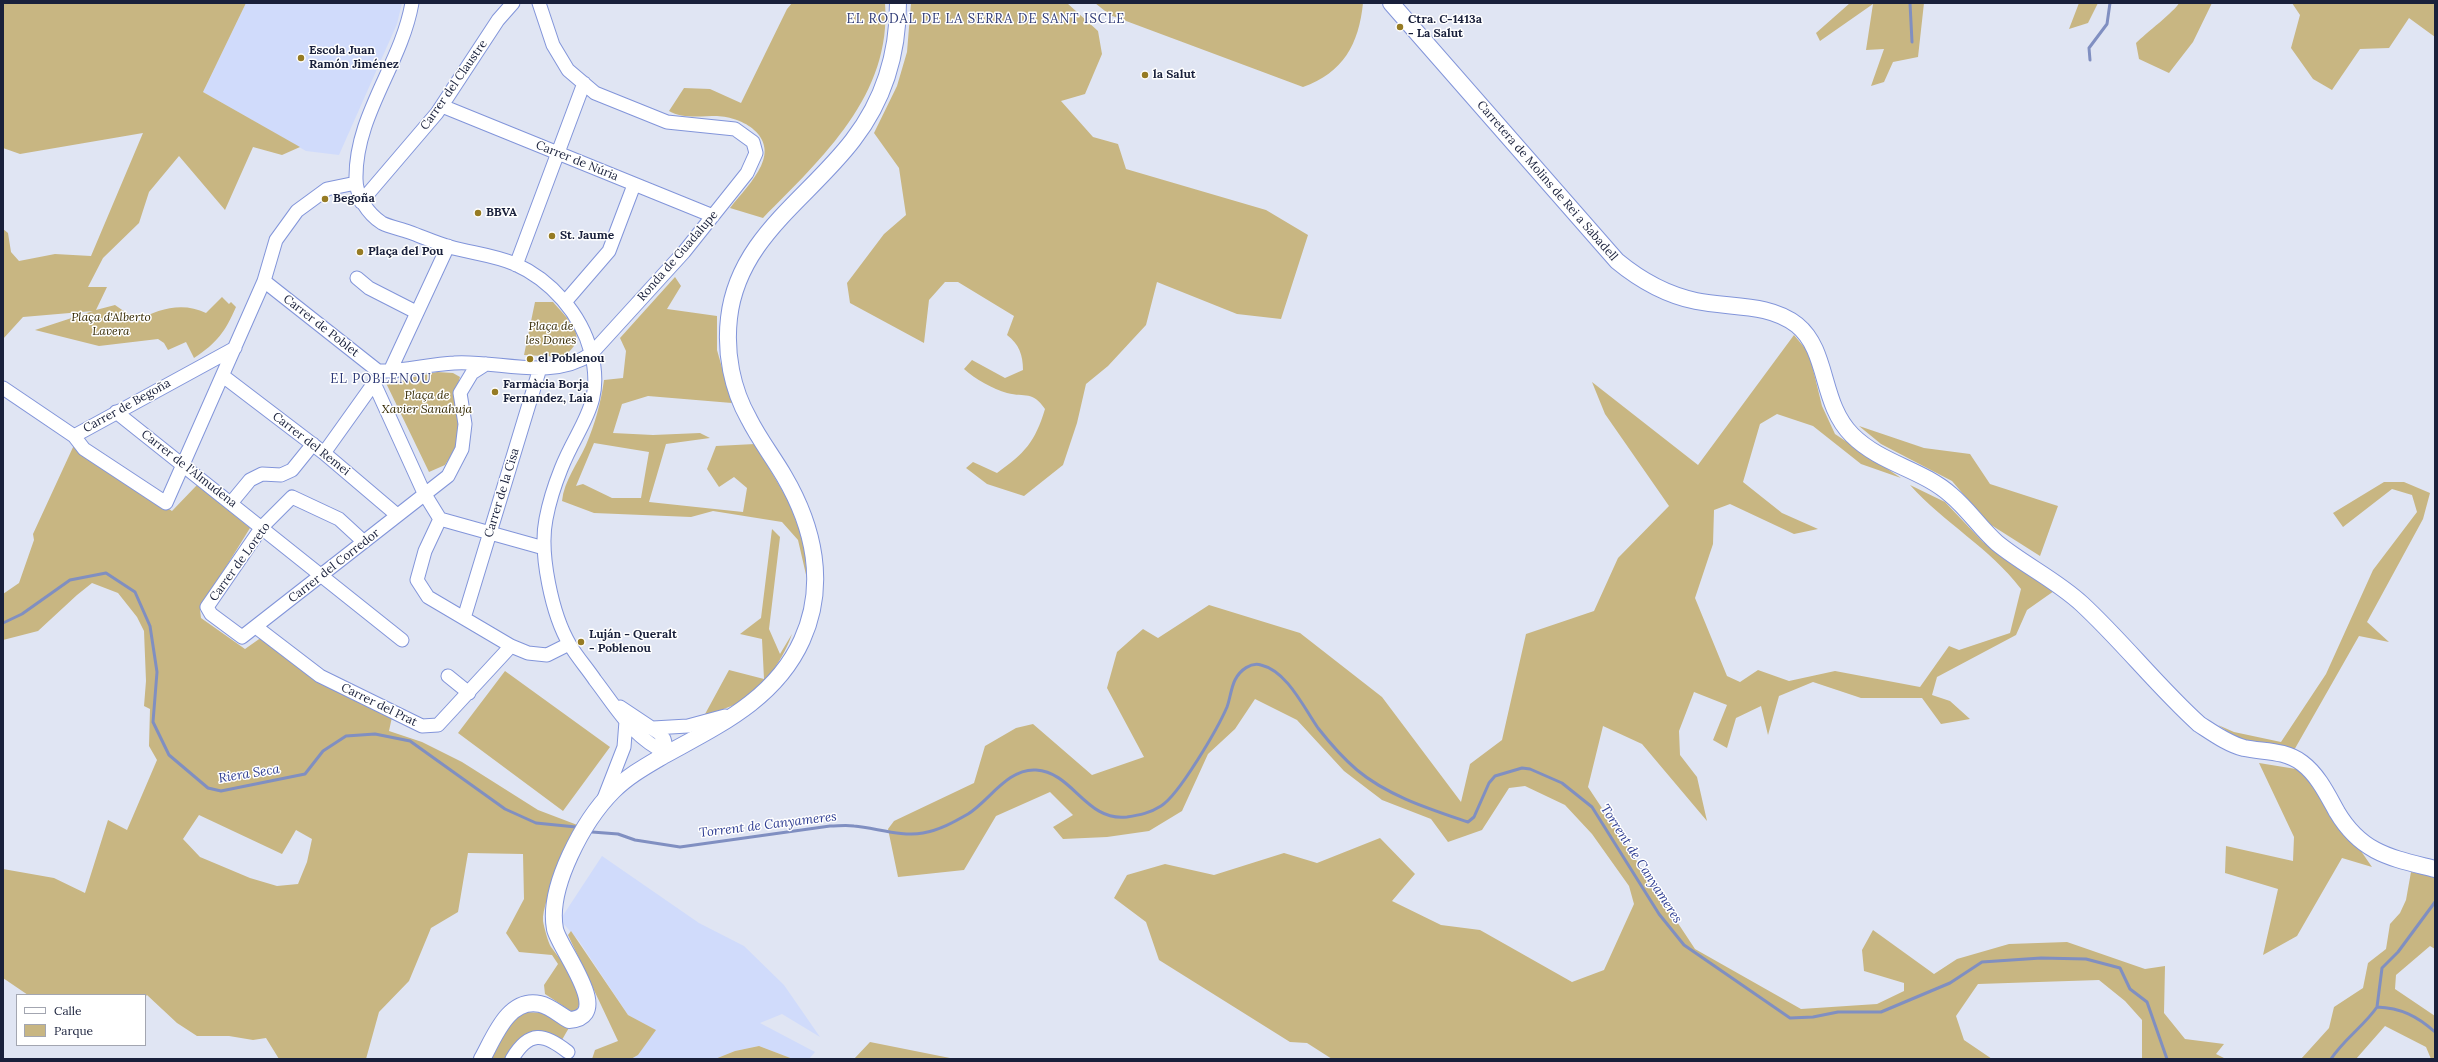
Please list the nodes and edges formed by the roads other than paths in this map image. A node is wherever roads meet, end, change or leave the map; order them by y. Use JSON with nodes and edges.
{"nodes":[{"id":1,"x":412,"y":3,"type":"edge"},
{"id":2,"x":513,"y":3,"type":"edge"},
{"id":3,"x":539,"y":3,"type":"edge"},
{"id":4,"x":898,"y":3,"type":"edge"},
{"id":5,"x":1391,"y":3,"type":"edge"},
{"id":6,"x":584,"y":83,"type":"junction"},
{"id":7,"x":442,"y":106,"type":"junction"},
{"id":8,"x":557,"y":153,"type":"junction"},
{"id":9,"x":356,"y":182,"type":"junction"},
{"id":10,"x":634,"y":184,"type":"junction"},
{"id":11,"x":361,"y":202,"type":"junction"},
{"id":12,"x":713,"y":216,"type":"junction"},
{"id":13,"x":448,"y":246,"type":"junction"},
{"id":14,"x":516,"y":265,"type":"junction"},
{"id":15,"x":357,"y":278,"type":"dead end"},
{"id":16,"x":264,"y":281,"type":"junction"},
{"id":17,"x":566,"y":302,"type":"junction"},
{"id":18,"x":416,"y":312,"type":"junction"},
{"id":19,"x":235,"y":348,"type":"junction"},
{"id":20,"x":591,"y":354,"type":"junction"},
{"id":21,"x":486,"y":364,"type":"junction"},
{"id":22,"x":540,"y":368,"type":"junction"},
{"id":23,"x":381,"y":375,"type":"junction"},
{"id":24,"x":223,"y":376,"type":"junction"},
{"id":25,"x":3,"y":388,"type":"edge"},
{"id":26,"x":116,"y":412,"type":"junction"},
{"id":27,"x":74,"y":436,"type":"junction"},
{"id":28,"x":313,"y":444,"type":"junction"},
{"id":29,"x":324,"y":453,"type":"junction"},
{"id":30,"x":185,"y":465,"type":"junction"},
{"id":31,"x":424,"y":493,"type":"junction"},
{"id":32,"x":231,"y":503,"type":"junction"},
{"id":33,"x":397,"y":515,"type":"junction"},
{"id":34,"x":440,"y":519,"type":"junction"},
{"id":35,"x":262,"y":527,"type":"junction"},
{"id":36,"x":490,"y":533,"type":"junction"},
{"id":37,"x":364,"y":542,"type":"junction"},
{"id":38,"x":544,"y":548,"type":"junction"},
{"id":39,"x":322,"y":576,"type":"junction"},
{"id":40,"x":464,"y":618,"type":"junction"},
{"id":41,"x":256,"y":626,"type":"junction"},
{"id":42,"x":242,"y":637,"type":"joint"},
{"id":43,"x":402,"y":640,"type":"dead end"},
{"id":44,"x":569,"y":644,"type":"junction"},
{"id":45,"x":511,"y":646,"type":"junction"},
{"id":46,"x":448,"y":676,"type":"dead end"},
{"id":47,"x":469,"y":693,"type":"junction"},
{"id":48,"x":614,"y":704,"type":"junction"},
{"id":49,"x":745,"y":709,"type":"junction"},
{"id":50,"x":626,"y":721,"type":"junction"},
{"id":51,"x":653,"y":728,"type":"junction"},
{"id":52,"x":668,"y":754,"type":"junction"},
{"id":53,"x":603,"y":802,"type":"junction"},
{"id":54,"x":2435,"y":869,"type":"edge"},
{"id":55,"x":568,"y":1052,"type":"dead end"},
{"id":56,"x":482,"y":1059,"type":"edge"},
{"id":57,"x":512,"y":1059,"type":"edge"}],
"edges":[{"from":1,"to":9,"type":"street"},
{"from":2,"to":7,"type":"street","name":"Carrer del Claustre"},
{"from":3,"to":6,"type":"street"},
{"from":4,"to":49,"type":"main road"},
{"from":5,"to":54,"type":"main road","name":"Carretera de Molins de Rei a Sabadell"},
{"from":6,"to":8,"type":"street"},
{"from":6,"to":12,"type":"street","name":"Ronda de Guadalupe"},
{"from":7,"to":8,"type":"street","name":"Carrer de Núria"},
{"from":7,"to":11,"type":"street","name":"Carrer del Claustre"},
{"from":8,"to":10,"type":"street","name":"Carrer de Núria"},
{"from":8,"to":14,"type":"street"},
{"from":9,"to":11,"type":"street"},
{"from":9,"to":16,"type":"street"},
{"from":10,"to":12,"type":"street","name":"Carrer de Núria"},
{"from":10,"to":17,"type":"street"},
{"from":11,"to":13,"type":"street"},
{"from":12,"to":20,"type":"street","name":"Ronda de Guadalupe"},
{"from":13,"to":14,"type":"street"},
{"from":13,"to":18,"type":"street"},
{"from":14,"to":17,"type":"street"},
{"from":15,"to":18,"type":"street"},
{"from":16,"to":19,"type":"street"},
{"from":16,"to":23,"type":"street","name":"Carrer de Poblet"},
{"from":17,"to":20,"type":"street"},
{"from":18,"to":23,"type":"street"},
{"from":19,"to":24,"type":"street"},
{"from":19,"to":26,"type":"street","name":"Carrer de Begoña"},
{"from":20,"to":22,"type":"street"},
{"from":20,"to":38,"type":"street"},
{"from":21,"to":22,"type":"street"},
{"from":21,"to":23,"type":"street"},
{"from":21,"to":31,"type":"street"},
{"from":22,"to":36,"type":"street","name":"Carrer de la Cisa"},
{"from":23,"to":29,"type":"street"},
{"from":23,"to":31,"type":"street"},
{"from":24,"to":28,"type":"street","name":"Carrer del Remei"},
{"from":24,"to":30,"type":"street"},
{"from":25,"to":27,"type":"street","name":"Carrer de Begoña"},
{"from":26,"to":27,"type":"street","name":"Carrer de Begoña"},
{"from":26,"to":30,"type":"street","name":"Carrer de l'Almudena"},
{"from":27,"to":30,"type":"street"},
{"from":28,"to":29,"type":"street","name":"Carrer del Remei"},
{"from":28,"to":32,"type":"street"},
{"from":29,"to":33,"type":"street","name":"Carrer del Remei"},
{"from":30,"to":32,"type":"street","name":"Carrer de l'Almudena"},
{"from":31,"to":33,"type":"street","name":"Carrer del Corredor"},
{"from":31,"to":34,"type":"street"},
{"from":32,"to":35,"type":"street","name":"Carrer de l'Almudena"},
{"from":33,"to":37,"type":"street","name":"Carrer del Corredor"},
{"from":34,"to":36,"type":"street"},
{"from":34,"to":40,"type":"street"},
{"from":35,"to":37,"type":"street","name":"Carrer de Loreto"},
{"from":35,"to":39,"type":"street","name":"Carrer de l'Almudena"},
{"from":35,"to":42,"type":"street","name":"Carrer de Loreto"},
{"from":36,"to":38,"type":"street"},
{"from":36,"to":40,"type":"street","name":"Carrer de la Cisa"},
{"from":37,"to":39,"type":"street","name":"Carrer del Corredor"},
{"from":38,"to":44,"type":"street"},
{"from":39,"to":41,"type":"street","name":"Carrer del Corredor"},
{"from":39,"to":43,"type":"street","name":"Carrer de l'Almudena"},
{"from":40,"to":45,"type":"street"},
{"from":41,"to":42,"type":"street","name":"Carrer del Corredor"},
{"from":41,"to":47,"type":"street","name":"Carrer del Prat"},
{"from":44,"to":45,"type":"street"},
{"from":44,"to":48,"type":"street"},
{"from":45,"to":47,"type":"street","name":"Carrer del Prat"},
{"from":46,"to":47,"type":"street"},
{"from":48,"to":50,"type":"street"},
{"from":48,"to":51,"type":"street"},
{"from":49,"to":51,"type":"street"},
{"from":49,"to":52,"type":"main road"},
{"from":50,"to":52,"type":"street"},
{"from":50,"to":53,"type":"street"},
{"from":51,"to":52,"type":"street"},
{"from":52,"to":53,"type":"main road"},
{"from":53,"to":56,"type":"main road"},
{"from":55,"to":57,"type":"street"}]}
